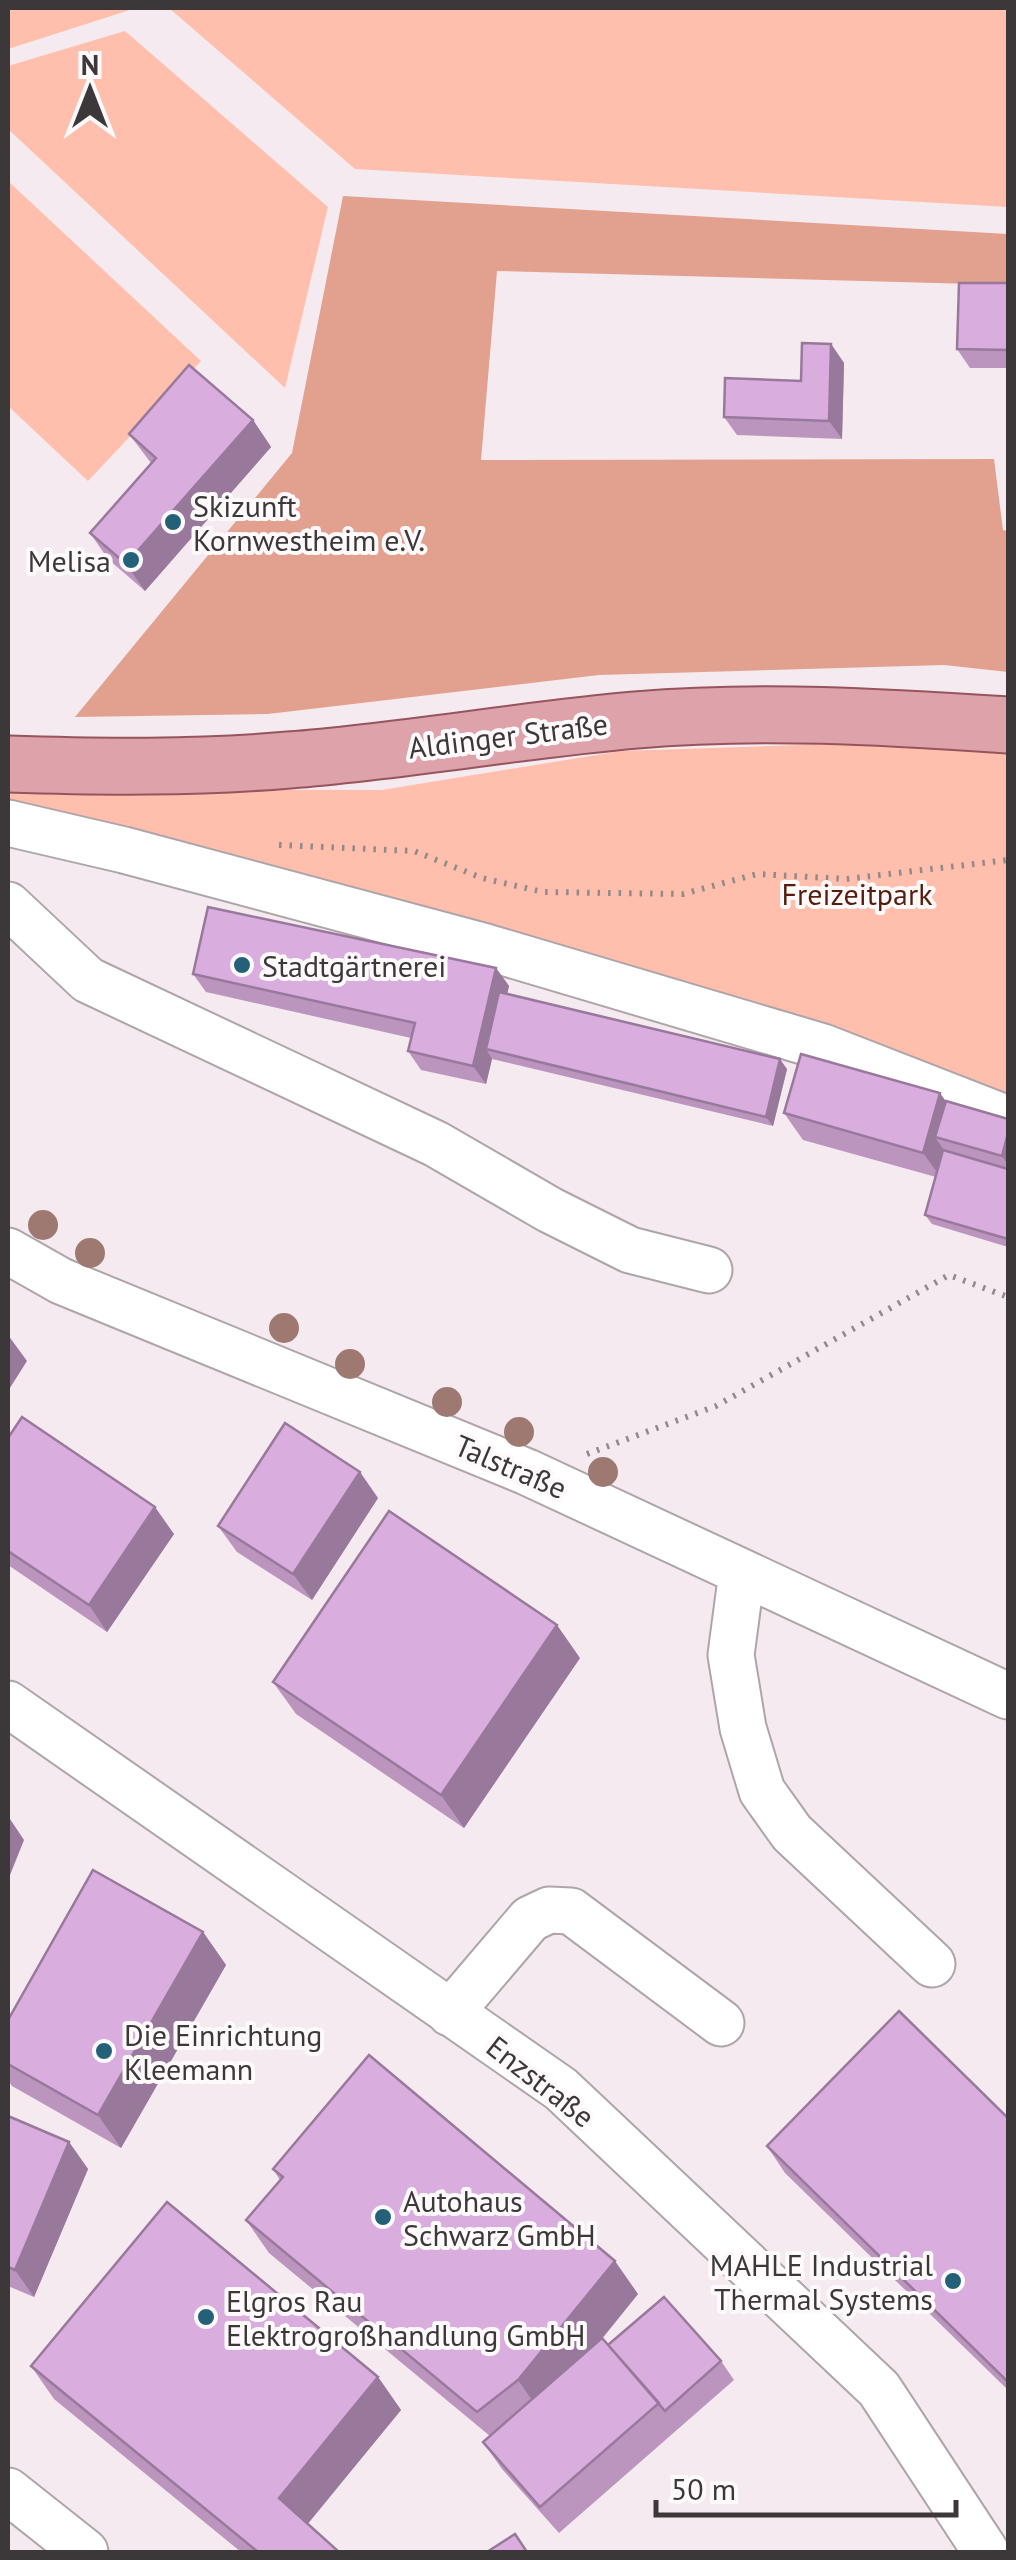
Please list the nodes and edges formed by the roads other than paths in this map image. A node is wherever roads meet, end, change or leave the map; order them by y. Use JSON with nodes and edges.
{"nodes":[{"id":1,"x":1008,"y":725,"type":"edge"},
{"id":2,"x":8,"y":764,"type":"edge"},
{"id":3,"x":8,"y":823,"type":"edge"},
{"id":4,"x":8,"y":905,"type":"edge"},
{"id":5,"x":1008,"y":1120,"type":"edge"},
{"id":6,"x":8,"y":1251,"type":"edge"},
{"id":7,"x":710,"y":1270,"type":"dead end"},
{"id":8,"x":742,"y":1572,"type":"junction"},
{"id":9,"x":1008,"y":1696,"type":"edge"},
{"id":10,"x":8,"y":1704,"type":"edge"},
{"id":11,"x":932,"y":1964,"type":"dead end"},
{"id":12,"x":450,"y":2013,"type":"junction"},
{"id":13,"x":721,"y":2022,"type":"dead end"},
{"id":14,"x":8,"y":2492,"type":"edge"},
{"id":15,"x":84,"y":2552,"type":"edge"},
{"id":16,"x":986,"y":2552,"type":"edge"}],
"edges":[{"from":1,"to":2,"type":"main road","name":"Aldinger Straße"},
{"from":3,"to":5,"type":"street"},
{"from":4,"to":7,"type":"street"},
{"from":6,"to":8,"type":"street","name":"Talstraße"},
{"from":8,"to":9,"type":"street","name":"Talstraße"},
{"from":8,"to":11,"type":"street"},
{"from":10,"to":12,"type":"street","name":"Enzstraße"},
{"from":12,"to":13,"type":"street"},
{"from":12,"to":16,"type":"street","name":"Enzstraße"},
{"from":14,"to":15,"type":"street"}]}
